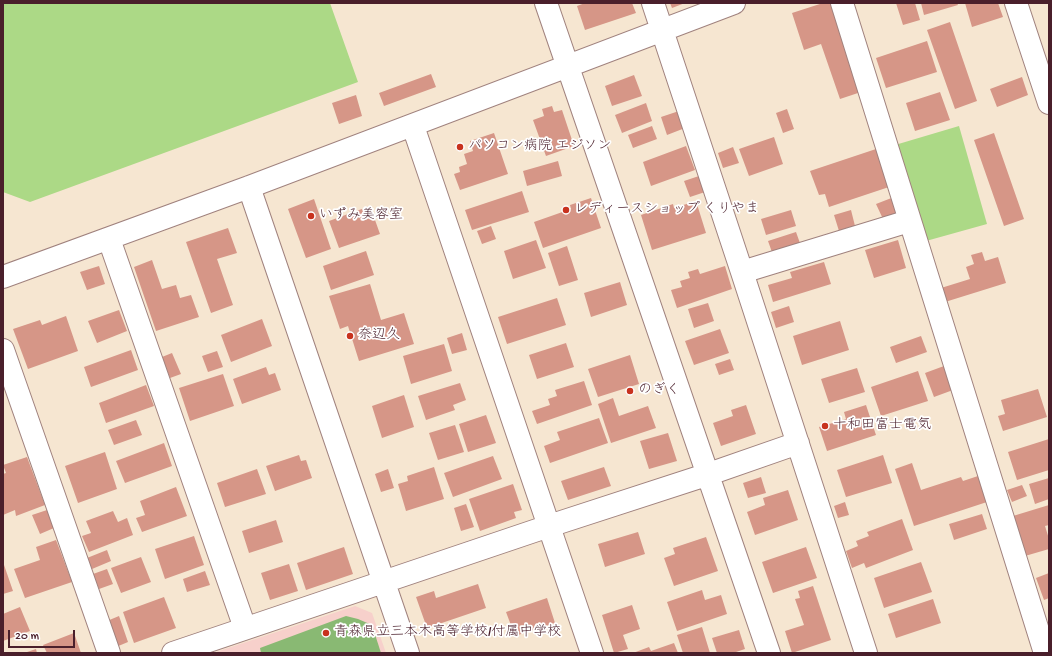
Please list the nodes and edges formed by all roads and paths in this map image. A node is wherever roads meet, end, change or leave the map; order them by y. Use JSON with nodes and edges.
{"nodes":[{"id":1,"x":546,"y":3,"type":"edge"},
{"id":2,"x":653,"y":3,"type":"edge"},
{"id":3,"x":734,"y":3,"type":"edge"},
{"id":4,"x":842,"y":3,"type":"edge"},
{"id":5,"x":1016,"y":3,"type":"edge"},
{"id":6,"x":663,"y":30,"type":"junction"},
{"id":7,"x":567,"y":67,"type":"junction"},
{"id":8,"x":1049,"y":104,"type":"edge"},
{"id":9,"x":413,"y":126,"type":"junction"},
{"id":10,"x":249,"y":187,"type":"junction"},
{"id":11,"x":910,"y":221,"type":"junction"},
{"id":12,"x":110,"y":239,"type":"junction"},
{"id":13,"x":742,"y":272,"type":"junction"},
{"id":14,"x":3,"y":277,"type":"edge"},
{"id":15,"x":3,"y":350,"type":"edge"},
{"id":16,"x":798,"y":443,"type":"junction"},
{"id":17,"x":709,"y":474,"type":"junction"},
{"id":18,"x":549,"y":526,"type":"junction"},
{"id":19,"x":384,"y":582,"type":"junction"},
{"id":20,"x":245,"y":628,"type":"junction"},
{"id":21,"x":109,"y":653,"type":"edge"},
{"id":22,"x":173,"y":653,"type":"edge"},
{"id":23,"x":408,"y":653,"type":"edge"},
{"id":24,"x":592,"y":653,"type":"edge"},
{"id":25,"x":769,"y":653,"type":"edge"},
{"id":26,"x":866,"y":653,"type":"edge"},
{"id":27,"x":1045,"y":653,"type":"edge"}],
"edges":[{"from":1,"to":7,"type":"street"},
{"from":2,"to":6,"type":"street"},
{"from":3,"to":6,"type":"street"},
{"from":4,"to":11,"type":"street"},
{"from":5,"to":8,"type":"street"},
{"from":6,"to":7,"type":"street"},
{"from":6,"to":13,"type":"street"},
{"from":7,"to":9,"type":"street"},
{"from":7,"to":17,"type":"street"},
{"from":9,"to":10,"type":"street"},
{"from":9,"to":18,"type":"street"},
{"from":10,"to":12,"type":"street"},
{"from":10,"to":19,"type":"street"},
{"from":11,"to":13,"type":"street"},
{"from":11,"to":27,"type":"street"},
{"from":12,"to":14,"type":"street"},
{"from":12,"to":20,"type":"street"},
{"from":13,"to":16,"type":"street"},
{"from":15,"to":21,"type":"street"},
{"from":16,"to":17,"type":"street"},
{"from":16,"to":26,"type":"street"},
{"from":17,"to":18,"type":"street"},
{"from":17,"to":25,"type":"street"},
{"from":18,"to":19,"type":"street"},
{"from":18,"to":24,"type":"street"},
{"from":19,"to":20,"type":"street"},
{"from":19,"to":23,"type":"street"},
{"from":20,"to":22,"type":"street"}]}
